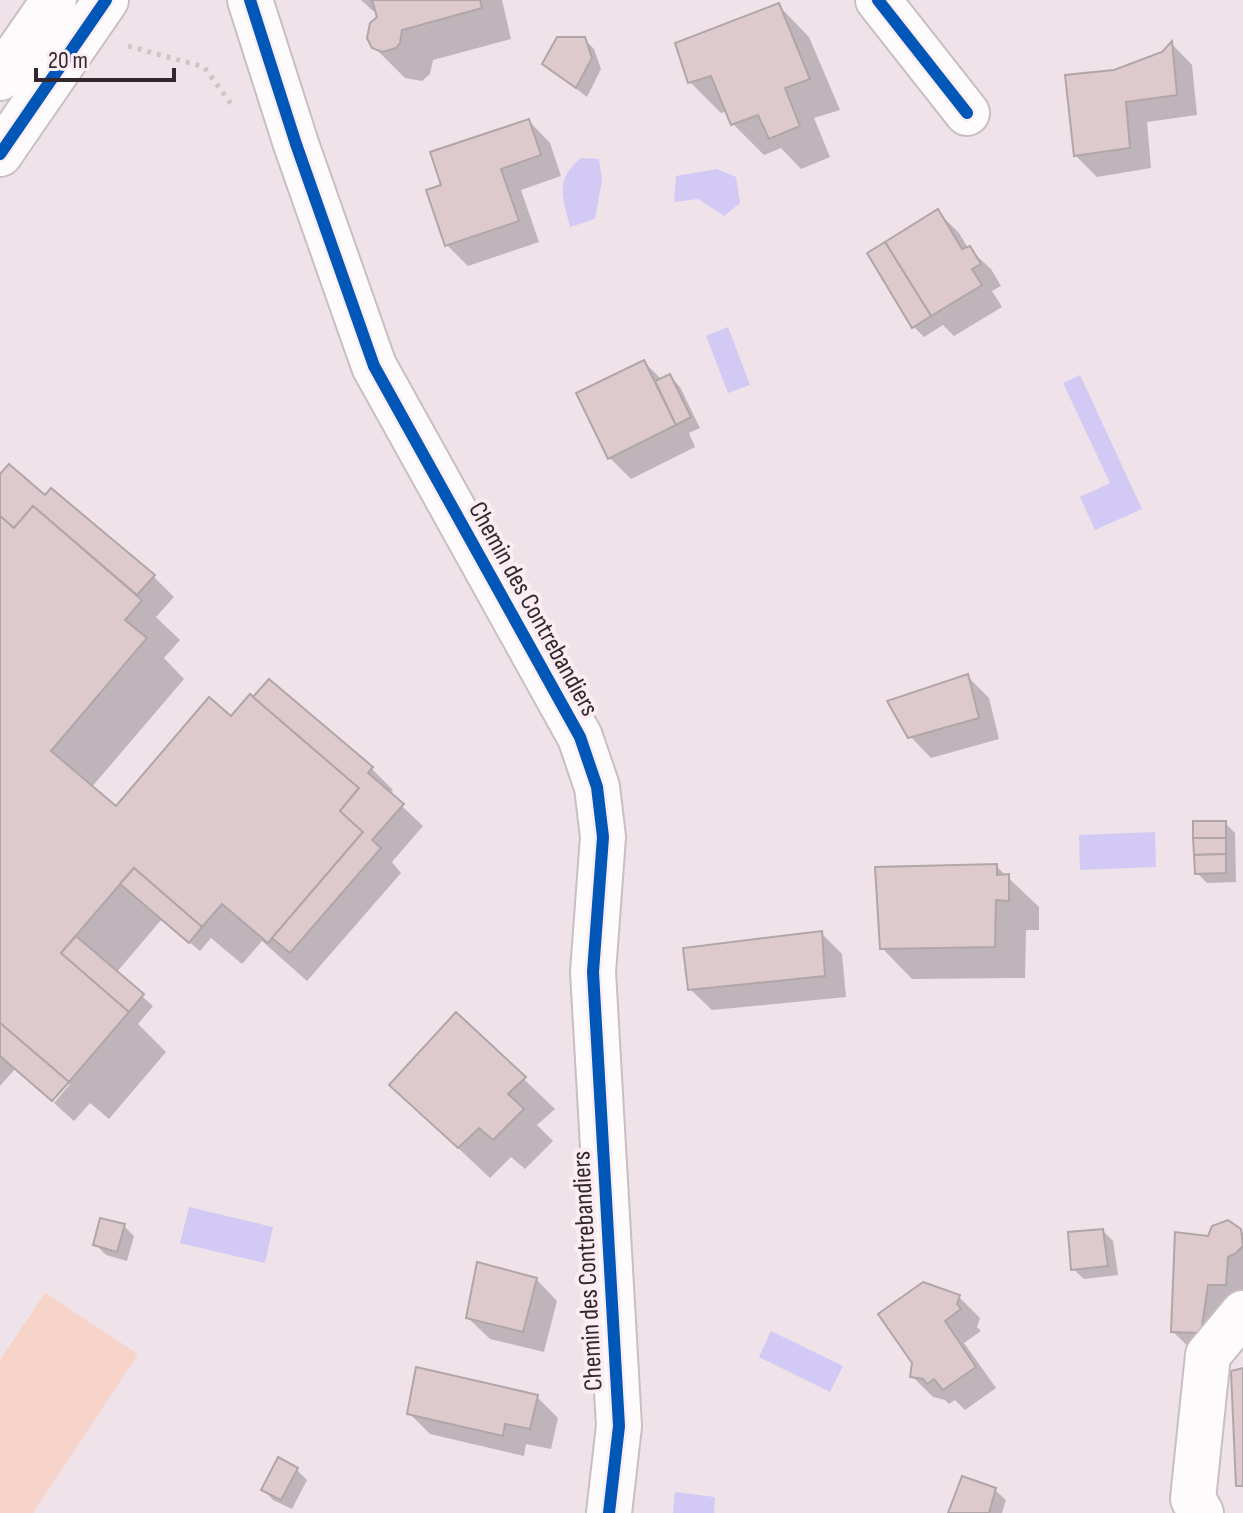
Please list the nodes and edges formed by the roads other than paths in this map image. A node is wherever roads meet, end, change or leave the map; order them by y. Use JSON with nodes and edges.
{"nodes":[{"id":1,"x":54,"y":0,"type":"edge"},
{"id":2,"x":250,"y":0,"type":"edge"},
{"id":3,"x":878,"y":0,"type":"edge"},
{"id":4,"x":94,"y":18,"type":"edge"},
{"id":5,"x":0,"y":78,"type":"edge"},
{"id":6,"x":967,"y":113,"type":"dead end"},
{"id":7,"x":0,"y":154,"type":"edge"},
{"id":8,"x":1243,"y":1313,"type":"edge"},
{"id":9,"x":609,"y":1513,"type":"edge"},
{"id":10,"x":1201,"y":1513,"type":"edge"}],
"edges":[{"from":1,"to":5,"type":"street"},
{"from":2,"to":9,"type":"street","name":"Chemin des Contrebandiers"},
{"from":3,"to":6,"type":"street"},
{"from":4,"to":7,"type":"street"},
{"from":8,"to":10,"type":"street"}]}
